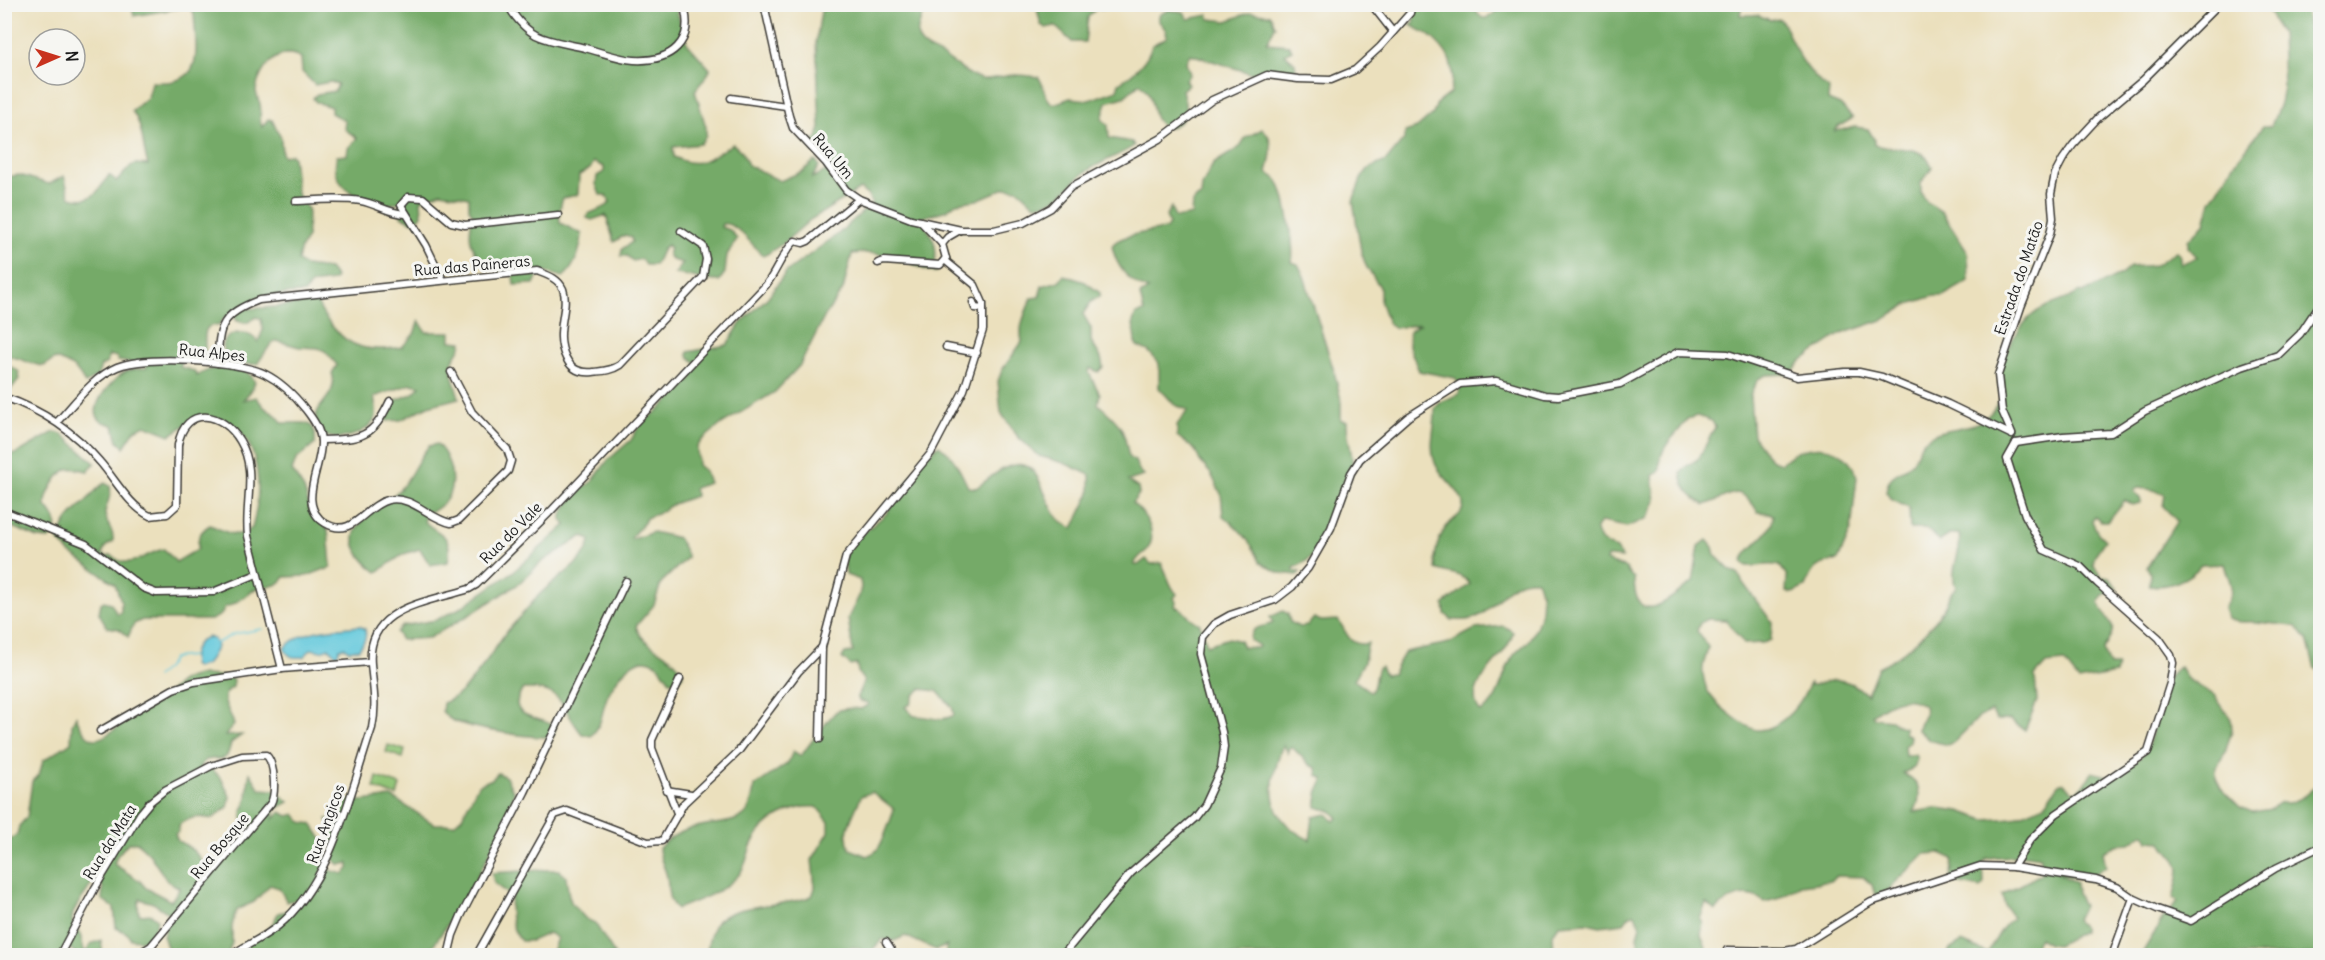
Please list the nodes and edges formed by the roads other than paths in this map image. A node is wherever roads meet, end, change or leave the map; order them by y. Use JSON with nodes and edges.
{"nodes":[{"id":1,"x":508,"y":4,"type":"edge"},
{"id":2,"x":683,"y":4,"type":"edge"},
{"id":3,"x":764,"y":4,"type":"edge"},
{"id":4,"x":1371,"y":4,"type":"edge"},
{"id":5,"x":1412,"y":4,"type":"edge"},
{"id":6,"x":2219,"y":4,"type":"edge"},
{"id":7,"x":1393,"y":32,"type":"junction"},
{"id":8,"x":731,"y":98,"type":"dead end"},
{"id":9,"x":786,"y":106,"type":"junction"},
{"id":10,"x":859,"y":199,"type":"junction"},
{"id":11,"x":296,"y":201,"type":"dead end"},
{"id":12,"x":406,"y":214,"type":"junction"},
{"id":13,"x":558,"y":215,"type":"dead end"},
{"id":14,"x":919,"y":221,"type":"junction"},
{"id":15,"x":961,"y":230,"type":"junction"},
{"id":16,"x":681,"y":231,"type":"dead end"},
{"id":17,"x":942,"y":244,"type":"junction"},
{"id":18,"x":946,"y":258,"type":"junction"},
{"id":19,"x":878,"y":263,"type":"dead end"},
{"id":20,"x":443,"y":280,"type":"junction"},
{"id":21,"x":973,"y":302,"type":"dead end"},
{"id":22,"x":2320,"y":304,"type":"edge"},
{"id":23,"x":983,"y":309,"type":"junction"},
{"id":24,"x":946,"y":347,"type":"dead end"},
{"id":25,"x":977,"y":353,"type":"junction"},
{"id":26,"x":218,"y":363,"type":"junction"},
{"id":27,"x":451,"y":372,"type":"dead end"},
{"id":28,"x":4,"y":397,"type":"edge"},
{"id":29,"x":390,"y":401,"type":"dead end"},
{"id":30,"x":57,"y":422,"type":"junction"},
{"id":31,"x":2012,"y":435,"type":"junction"},
{"id":32,"x":321,"y":440,"type":"junction"},
{"id":33,"x":2016,"y":443,"type":"junction"},
{"id":34,"x":4,"y":511,"type":"edge"},
{"id":35,"x":257,"y":574,"type":"junction"},
{"id":36,"x":626,"y":581,"type":"dead end"},
{"id":37,"x":822,"y":646,"type":"junction"},
{"id":38,"x":370,"y":662,"type":"junction"},
{"id":39,"x":282,"y":669,"type":"junction"},
{"id":40,"x":680,"y":679,"type":"dead end"},
{"id":41,"x":100,"y":731,"type":"dead end"},
{"id":42,"x":820,"y":739,"type":"dead end"},
{"id":43,"x":242,"y":756,"type":"joint"},
{"id":44,"x":666,"y":790,"type":"junction"},
{"id":45,"x":691,"y":794,"type":"junction"},
{"id":46,"x":677,"y":813,"type":"junction"},
{"id":47,"x":2320,"y":847,"type":"edge"},
{"id":48,"x":2013,"y":867,"type":"junction"},
{"id":49,"x":2133,"y":898,"type":"junction"},
{"id":50,"x":886,"y":942,"type":"dead end"},
{"id":51,"x":1726,"y":950,"type":"dead end"},
{"id":52,"x":59,"y":956,"type":"edge"},
{"id":53,"x":135,"y":956,"type":"edge"},
{"id":54,"x":230,"y":956,"type":"edge"},
{"id":55,"x":448,"y":956,"type":"edge"},
{"id":56,"x":476,"y":956,"type":"edge"},
{"id":57,"x":895,"y":956,"type":"edge"},
{"id":58,"x":1062,"y":956,"type":"edge"},
{"id":59,"x":2112,"y":956,"type":"edge"}],
"edges":[{"from":1,"to":2,"type":"street"},
{"from":3,"to":9,"type":"street","name":"Rua Um"},
{"from":4,"to":7,"type":"street"},
{"from":5,"to":7,"type":"street","name":"Rua Um"},
{"from":6,"to":31,"type":"street","name":"Estrada do Matão"},
{"from":7,"to":15,"type":"street","name":"Rua Um"},
{"from":8,"to":9,"type":"street"},
{"from":9,"to":10,"type":"street","name":"Rua Um"},
{"from":10,"to":14,"type":"street","name":"Rua Um"},
{"from":10,"to":38,"type":"street","name":"Rua do Vale"},
{"from":11,"to":12,"type":"street"},
{"from":12,"to":13,"type":"street"},
{"from":12,"to":20,"type":"street"},
{"from":14,"to":15,"type":"street","name":"Rua Um"},
{"from":14,"to":17,"type":"street"},
{"from":15,"to":17,"type":"street"},
{"from":16,"to":20,"type":"street","name":"Rua das Paineras"},
{"from":17,"to":18,"type":"street"},
{"from":18,"to":19,"type":"street"},
{"from":18,"to":23,"type":"street"},
{"from":20,"to":26,"type":"street","name":"Rua das Paineras"},
{"from":21,"to":23,"type":"street"},
{"from":22,"to":33,"type":"street"},
{"from":23,"to":25,"type":"street"},
{"from":24,"to":25,"type":"street"},
{"from":25,"to":37,"type":"street"},
{"from":26,"to":30,"type":"street","name":"Rua Alpes"},
{"from":26,"to":32,"type":"street","name":"Rua Alpes"},
{"from":27,"to":32,"type":"street"},
{"from":28,"to":30,"type":"street"},
{"from":29,"to":32,"type":"street"},
{"from":30,"to":35,"type":"street"},
{"from":31,"to":33,"type":"street","name":"Estrada do Matão"},
{"from":31,"to":58,"type":"street"},
{"from":33,"to":48,"type":"street"},
{"from":34,"to":35,"type":"street"},
{"from":35,"to":39,"type":"street"},
{"from":36,"to":55,"type":"street"},
{"from":37,"to":42,"type":"street"},
{"from":37,"to":45,"type":"street"},
{"from":38,"to":39,"type":"street"},
{"from":38,"to":54,"type":"street","name":"Rua Angicos"},
{"from":39,"to":41,"type":"street"},
{"from":40,"to":44,"type":"street"},
{"from":43,"to":52,"type":"street","name":"Rua da Mata"},
{"from":43,"to":53,"type":"street","name":"Rua Bosque"},
{"from":44,"to":45,"type":"street"},
{"from":44,"to":46,"type":"street"},
{"from":45,"to":46,"type":"street"},
{"from":46,"to":56,"type":"street"},
{"from":47,"to":49,"type":"street"},
{"from":48,"to":49,"type":"street"},
{"from":48,"to":51,"type":"street"},
{"from":49,"to":59,"type":"street"},
{"from":50,"to":57,"type":"street"}]}
